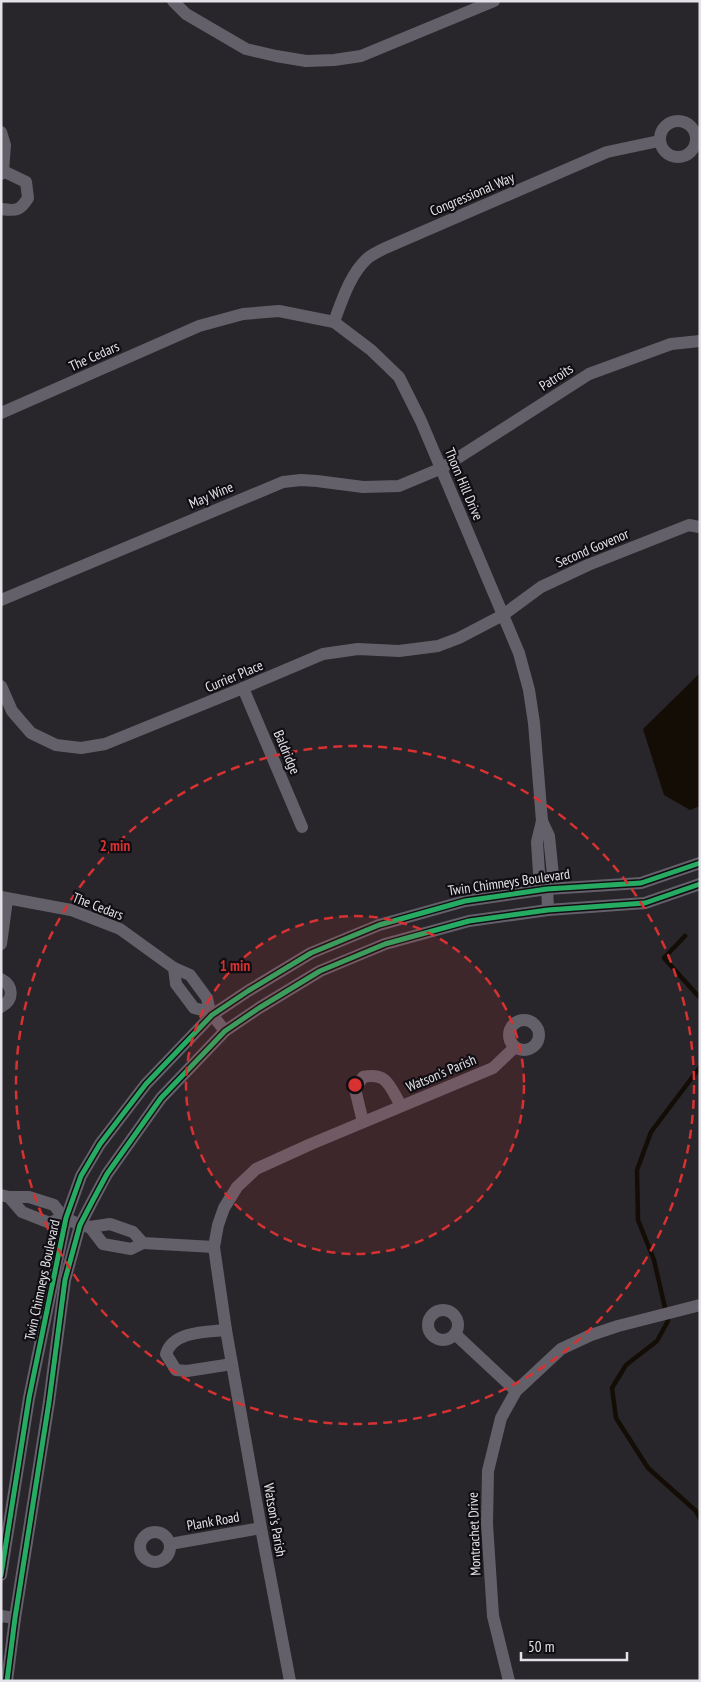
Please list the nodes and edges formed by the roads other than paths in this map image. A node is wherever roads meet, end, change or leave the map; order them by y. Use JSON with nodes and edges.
{"nodes":[{"id":1,"x":173,"y":1,"type":"edge"},
{"id":2,"x":494,"y":1,"type":"edge"},
{"id":3,"x":1,"y":132,"type":"edge"},
{"id":4,"x":660,"y":142,"type":"dead end"},
{"id":5,"x":2,"y":173,"type":"edge"},
{"id":6,"x":1,"y":209,"type":"edge"},
{"id":7,"x":334,"y":322,"type":"junction"},
{"id":8,"x":199,"y":326,"type":"joint"},
{"id":9,"x":700,"y":341,"type":"edge"},
{"id":10,"x":1,"y":413,"type":"edge"},
{"id":11,"x":442,"y":468,"type":"junction"},
{"id":12,"x":700,"y":526,"type":"edge"},
{"id":13,"x":700,"y":535,"type":"edge"},
{"id":14,"x":1,"y":600,"type":"edge"},
{"id":15,"x":503,"y":615,"type":"junction"},
{"id":16,"x":1,"y":686,"type":"edge"},
{"id":17,"x":244,"y":688,"type":"junction"},
{"id":18,"x":302,"y":827,"type":"dead end"},
{"id":19,"x":700,"y":862,"type":"edge"},
{"id":20,"x":700,"y":884,"type":"edge"},
{"id":21,"x":547,"y":888,"type":"junction"},
{"id":22,"x":4,"y":898,"type":"edge"},
{"id":23,"x":548,"y":910,"type":"junction"},
{"id":24,"x":1,"y":944,"type":"edge"},
{"id":25,"x":1,"y":979,"type":"edge"},
{"id":26,"x":1,"y":1007,"type":"edge"},
{"id":27,"x":211,"y":1014,"type":"junction"},
{"id":28,"x":226,"y":1031,"type":"junction"},
{"id":29,"x":514,"y":1047,"type":"dead end"},
{"id":30,"x":401,"y":1106,"type":"junction"},
{"id":31,"x":363,"y":1122,"type":"junction"},
{"id":32,"x":5,"y":1196,"type":"edge"},
{"id":33,"x":64,"y":1217,"type":"junction"},
{"id":34,"x":85,"y":1226,"type":"junction"},
{"id":35,"x":143,"y":1243,"type":"junction"},
{"id":36,"x":214,"y":1247,"type":"junction"},
{"id":37,"x":700,"y":1305,"type":"edge"},
{"id":38,"x":226,"y":1330,"type":"junction"},
{"id":39,"x":455,"y":1334,"type":"dead end"},
{"id":40,"x":232,"y":1364,"type":"junction"},
{"id":41,"x":516,"y":1391,"type":"junction"},
{"id":42,"x":261,"y":1528,"type":"junction"},
{"id":43,"x":170,"y":1544,"type":"dead end"},
{"id":44,"x":1,"y":1576,"type":"edge"},
{"id":45,"x":1,"y":1616,"type":"edge"},
{"id":46,"x":15,"y":1618,"type":"junction"},
{"id":47,"x":7,"y":1681,"type":"edge"},
{"id":48,"x":290,"y":1681,"type":"edge"},
{"id":49,"x":509,"y":1681,"type":"edge"}],
"edges":[{"from":1,"to":2,"type":"street"},
{"from":3,"to":5,"type":"street"},
{"from":4,"to":7,"type":"street","name":"Congressional Way"},
{"from":5,"to":6,"type":"street"},
{"from":7,"to":8,"type":"street","name":"Thorn Hill Drive"},
{"from":7,"to":11,"type":"street","name":"Thorn Hill Drive"},
{"from":8,"to":10,"type":"street","name":"The Cedars"},
{"from":9,"to":11,"type":"street","name":"Patroits"},
{"from":11,"to":14,"type":"street","name":"May Wine"},
{"from":11,"to":15,"type":"street","name":"Thorn Hill Drive"},
{"from":12,"to":13,"type":"street","name":"Second Govenor"},
{"from":12,"to":15,"type":"street","name":"Second Govenor"},
{"from":15,"to":17,"type":"street","name":"Currier Place"},
{"from":15,"to":21,"type":"street","name":"Thorn Hill Drive"},
{"from":16,"to":17,"type":"street","name":"Currier Place"},
{"from":17,"to":18,"type":"street","name":"Baldridge"},
{"from":19,"to":21,"type":"street","name":"Twin Chimneys Boulevard"},
{"from":20,"to":23,"type":"street","name":"Twin Chimneys Boulevard"},
{"from":21,"to":23,"type":"street","name":"Thorn Hill Drive"},
{"from":21,"to":27,"type":"street","name":"Twin Chimneys Boulevard"},
{"from":22,"to":24,"type":"street"},
{"from":22,"to":27,"type":"street","name":"The Cedars"},
{"from":23,"to":28,"type":"street","name":"Twin Chimneys Boulevard"},
{"from":25,"to":26,"type":"street"},
{"from":27,"to":28,"type":"street","name":"The Cedars"},
{"from":27,"to":33,"type":"street","name":"Twin Chimneys Boulevard"},
{"from":28,"to":34,"type":"street","name":"Twin Chimneys Boulevard"},
{"from":29,"to":30,"type":"street","name":"Watson's Parish"},
{"from":30,"to":31,"type":"street","name":"Watson's Parish"},
{"from":30,"to":31,"type":"street","name":"Watson's Parish"},
{"from":31,"to":36,"type":"street","name":"Watson's Parish"},
{"from":32,"to":33,"type":"street"},
{"from":32,"to":33,"type":"street"},
{"from":33,"to":34,"type":"street"},
{"from":33,"to":44,"type":"street","name":"Twin Chimneys Boulevard"},
{"from":34,"to":35,"type":"street"},
{"from":34,"to":35,"type":"street"},
{"from":34,"to":46,"type":"street","name":"Twin Chimneys Boulevard"},
{"from":35,"to":36,"type":"street"},
{"from":36,"to":38,"type":"street","name":"Watson's Parish"},
{"from":37,"to":41,"type":"street","name":"Montrachet Drive"},
{"from":38,"to":40,"type":"street","name":"Watson's Parish"},
{"from":38,"to":40,"type":"street"},
{"from":39,"to":41,"type":"street"},
{"from":40,"to":42,"type":"street","name":"Watson's Parish"},
{"from":41,"to":49,"type":"street","name":"Montrachet Drive"},
{"from":42,"to":43,"type":"street","name":"Plank Road"},
{"from":42,"to":48,"type":"street","name":"Watson's Parish"},
{"from":45,"to":46,"type":"street"},
{"from":46,"to":47,"type":"street","name":"Twin Chimneys Boulevard"}]}
